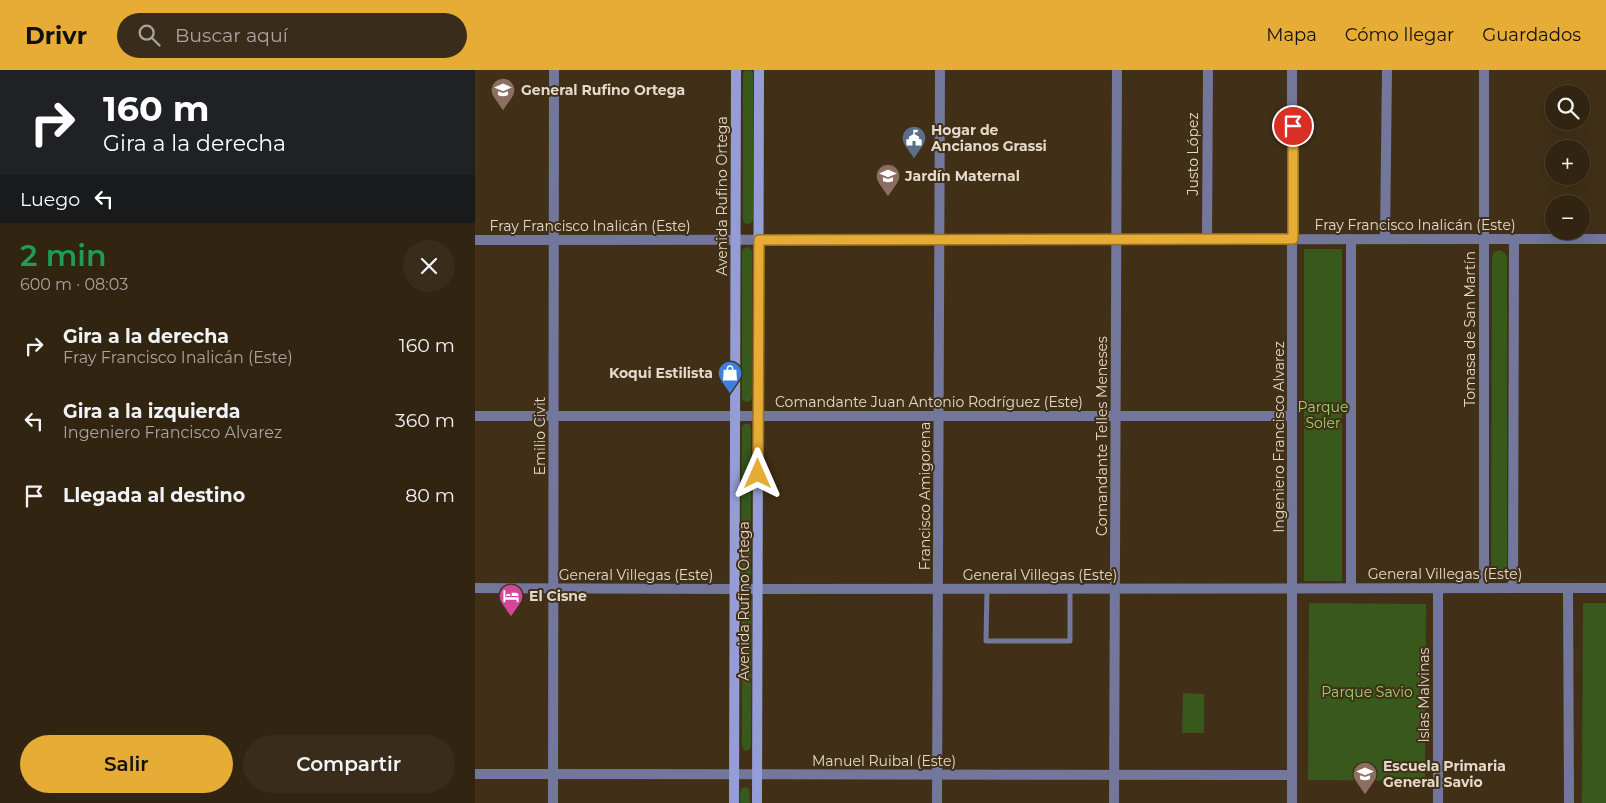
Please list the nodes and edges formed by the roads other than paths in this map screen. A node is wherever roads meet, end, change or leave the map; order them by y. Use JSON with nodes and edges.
{"nodes":[{"id":1,"x":554,"y":70,"type":"edge"},
{"id":2,"x":736,"y":70,"type":"edge"},
{"id":3,"x":759,"y":70,"type":"edge"},
{"id":4,"x":940,"y":70,"type":"edge"},
{"id":5,"x":1117,"y":70,"type":"edge"},
{"id":6,"x":1208,"y":70,"type":"edge"},
{"id":7,"x":1293,"y":70,"type":"edge"},
{"id":8,"x":1387,"y":70,"type":"edge"},
{"id":9,"x":1484,"y":70,"type":"edge"},
{"id":10,"x":939,"y":239,"type":"junction"},
{"id":11,"x":1116,"y":239,"type":"junction"},
{"id":12,"x":1207,"y":239,"type":"junction"},
{"id":13,"x":1293,"y":239,"type":"junction"},
{"id":14,"x":1351,"y":239,"type":"junction"},
{"id":15,"x":1385,"y":239,"type":"junction"},
{"id":16,"x":1484,"y":239,"type":"junction"},
{"id":17,"x":1514,"y":239,"type":"junction"},
{"id":18,"x":1606,"y":239,"type":"edge"},
{"id":19,"x":475,"y":240,"type":"edge"},
{"id":20,"x":554,"y":240,"type":"junction"},
{"id":21,"x":735,"y":240,"type":"junction"},
{"id":22,"x":759,"y":240,"type":"junction"},
{"id":23,"x":475,"y":416,"type":"edge"},
{"id":24,"x":553,"y":416,"type":"junction"},
{"id":25,"x":735,"y":416,"type":"junction"},
{"id":26,"x":759,"y":416,"type":"junction"},
{"id":27,"x":939,"y":416,"type":"junction"},
{"id":28,"x":1116,"y":416,"type":"junction"},
{"id":29,"x":1292,"y":416,"type":"junction"},
{"id":30,"x":475,"y":588,"type":"edge"},
{"id":31,"x":553,"y":588,"type":"junction"},
{"id":32,"x":1070,"y":588,"type":"junction"},
{"id":33,"x":1115,"y":588,"type":"junction"},
{"id":34,"x":1293,"y":588,"type":"junction"},
{"id":35,"x":1351,"y":588,"type":"junction"},
{"id":36,"x":1438,"y":588,"type":"junction"},
{"id":37,"x":1484,"y":588,"type":"junction"},
{"id":38,"x":1513,"y":588,"type":"junction"},
{"id":39,"x":1568,"y":588,"type":"junction"},
{"id":40,"x":1606,"y":588,"type":"edge"},
{"id":41,"x":735,"y":589,"type":"junction"},
{"id":42,"x":758,"y":589,"type":"junction"},
{"id":43,"x":938,"y":589,"type":"junction"},
{"id":44,"x":987,"y":589,"type":"junction"},
{"id":45,"x":475,"y":774,"type":"edge"},
{"id":46,"x":553,"y":774,"type":"junction"},
{"id":47,"x":734,"y":774,"type":"junction"},
{"id":48,"x":757,"y":774,"type":"junction"},
{"id":49,"x":937,"y":774,"type":"junction"},
{"id":50,"x":1115,"y":775,"type":"junction"},
{"id":51,"x":1292,"y":775,"type":"junction"},
{"id":52,"x":553,"y":803,"type":"edge"},
{"id":53,"x":734,"y":803,"type":"edge"},
{"id":54,"x":757,"y":803,"type":"edge"},
{"id":55,"x":937,"y":803,"type":"edge"},
{"id":56,"x":1114,"y":803,"type":"edge"},
{"id":57,"x":1292,"y":803,"type":"edge"},
{"id":58,"x":1438,"y":803,"type":"edge"},
{"id":59,"x":1569,"y":803,"type":"edge"}],
"edges":[{"from":1,"to":20,"type":"street","name":"Emilio Civit"},
{"from":2,"to":21,"type":"main road","name":"Avenida Rufino Ortega"},
{"from":3,"to":22,"type":"main road","name":"Avenida Rufino Ortega"},
{"from":4,"to":10,"type":"street","name":"Francisco Amigorena"},
{"from":5,"to":11,"type":"street","name":"Comandante Telles Meneses"},
{"from":6,"to":12,"type":"street","name":"Justo López"},
{"from":7,"to":13,"type":"street","name":"Ingeniero Francisco Alvarez"},
{"from":8,"to":15,"type":"street"},
{"from":9,"to":16,"type":"street","name":"Tomasa de San Martín"},
{"from":10,"to":11,"type":"street","name":"Fray Francisco Inalicán (Este)"},
{"from":10,"to":22,"type":"street","name":"Fray Francisco Inalicán (Este)"},
{"from":10,"to":27,"type":"street","name":"Francisco Amigorena"},
{"from":11,"to":12,"type":"street","name":"Fray Francisco Inalicán (Este)"},
{"from":11,"to":28,"type":"street","name":"Comandante Telles Meneses"},
{"from":12,"to":13,"type":"street","name":"Fray Francisco Inalicán (Este)"},
{"from":13,"to":14,"type":"street","name":"Fray Francisco Inalicán (Este)"},
{"from":13,"to":29,"type":"street","name":"Ingeniero Francisco Alvarez"},
{"from":14,"to":15,"type":"street","name":"Fray Francisco Inalicán (Este)"},
{"from":14,"to":35,"type":"street"},
{"from":15,"to":16,"type":"street","name":"Fray Francisco Inalicán (Este)"},
{"from":16,"to":17,"type":"street","name":"Fray Francisco Inalicán (Este)"},
{"from":16,"to":37,"type":"street","name":"Tomasa de San Martín"},
{"from":17,"to":18,"type":"street","name":"Fray Francisco Inalicán (Este)"},
{"from":17,"to":38,"type":"street"},
{"from":19,"to":20,"type":"street","name":"Fray Francisco Inalicán (Este)"},
{"from":20,"to":21,"type":"street","name":"Fray Francisco Inalicán (Este)"},
{"from":20,"to":24,"type":"street","name":"Emilio Civit"},
{"from":21,"to":22,"type":"street","name":"Fray Francisco Inalicán (Este)"},
{"from":21,"to":25,"type":"main road","name":"Avenida Rufino Ortega"},
{"from":22,"to":26,"type":"main road","name":"Avenida Rufino Ortega"},
{"from":23,"to":24,"type":"street","name":"Comandante Juan Antonio Rodríguez (Este)"},
{"from":24,"to":25,"type":"street","name":"Comandante Juan Antonio Rodríguez (Este)"},
{"from":24,"to":31,"type":"street","name":"Emilio Civit"},
{"from":25,"to":26,"type":"street","name":"Comandante Juan Antonio Rodríguez (Este)"},
{"from":25,"to":41,"type":"main road","name":"Avenida Rufino Ortega"},
{"from":26,"to":27,"type":"street","name":"Comandante Juan Antonio Rodríguez (Este)"},
{"from":26,"to":42,"type":"main road","name":"Avenida Rufino Ortega"},
{"from":27,"to":28,"type":"street","name":"Comandante Juan Antonio Rodríguez (Este)"},
{"from":27,"to":43,"type":"street","name":"Francisco Amigorena"},
{"from":28,"to":29,"type":"street","name":"Comandante Juan Antonio Rodríguez (Este)"},
{"from":28,"to":33,"type":"street","name":"Comandante Telles Meneses"},
{"from":29,"to":34,"type":"street","name":"Ingeniero Francisco Alvarez"},
{"from":30,"to":31,"type":"street","name":"General Villegas (Este)"},
{"from":31,"to":41,"type":"street","name":"General Villegas (Este)"},
{"from":31,"to":46,"type":"street","name":"Emilio Civit"},
{"from":32,"to":33,"type":"street","name":"General Villegas (Este)"},
{"from":32,"to":44,"type":"street","name":"General Villegas (Este)"},
{"from":32,"to":44,"type":"lane"},
{"from":33,"to":34,"type":"street","name":"General Villegas (Este)"},
{"from":33,"to":50,"type":"street","name":"Comandante Telles Meneses"},
{"from":34,"to":35,"type":"street","name":"General Villegas (Este)"},
{"from":34,"to":51,"type":"street","name":"Ingeniero Francisco Alvarez"},
{"from":35,"to":36,"type":"street","name":"General Villegas (Este)"},
{"from":36,"to":37,"type":"street","name":"General Villegas (Este)"},
{"from":36,"to":58,"type":"street","name":"Islas Malvinas"},
{"from":37,"to":38,"type":"street","name":"General Villegas (Este)"},
{"from":38,"to":39,"type":"street","name":"General Villegas (Este)"},
{"from":39,"to":40,"type":"street","name":"General Villegas (Este)"},
{"from":39,"to":59,"type":"street"},
{"from":41,"to":42,"type":"street","name":"General Villegas (Este)"},
{"from":41,"to":47,"type":"main road","name":"Avenida Rufino Ortega"},
{"from":42,"to":43,"type":"street","name":"General Villegas (Este)"},
{"from":42,"to":48,"type":"main road","name":"Avenida Rufino Ortega"},
{"from":43,"to":44,"type":"street","name":"General Villegas (Este)"},
{"from":43,"to":49,"type":"street","name":"Francisco Amigorena"},
{"from":45,"to":46,"type":"street","name":"Manuel Ruibal (Este)"},
{"from":46,"to":47,"type":"street","name":"Manuel Ruibal (Este)"},
{"from":46,"to":52,"type":"street","name":"Emilio Civit"},
{"from":47,"to":48,"type":"street","name":"Manuel Ruibal (Este)"},
{"from":47,"to":53,"type":"main road","name":"Avenida Rufino Ortega"},
{"from":48,"to":49,"type":"street","name":"Manuel Ruibal (Este)"},
{"from":48,"to":54,"type":"main road","name":"Avenida Rufino Ortega"},
{"from":49,"to":50,"type":"street","name":"Manuel Ruibal (Este)"},
{"from":49,"to":55,"type":"street","name":"Francisco Amigorena"},
{"from":50,"to":51,"type":"street","name":"Manuel Ruibal (Este)"},
{"from":50,"to":56,"type":"street","name":"Comandante Telles Meneses"},
{"from":51,"to":57,"type":"street","name":"Ingeniero Francisco Alvarez"}]}
